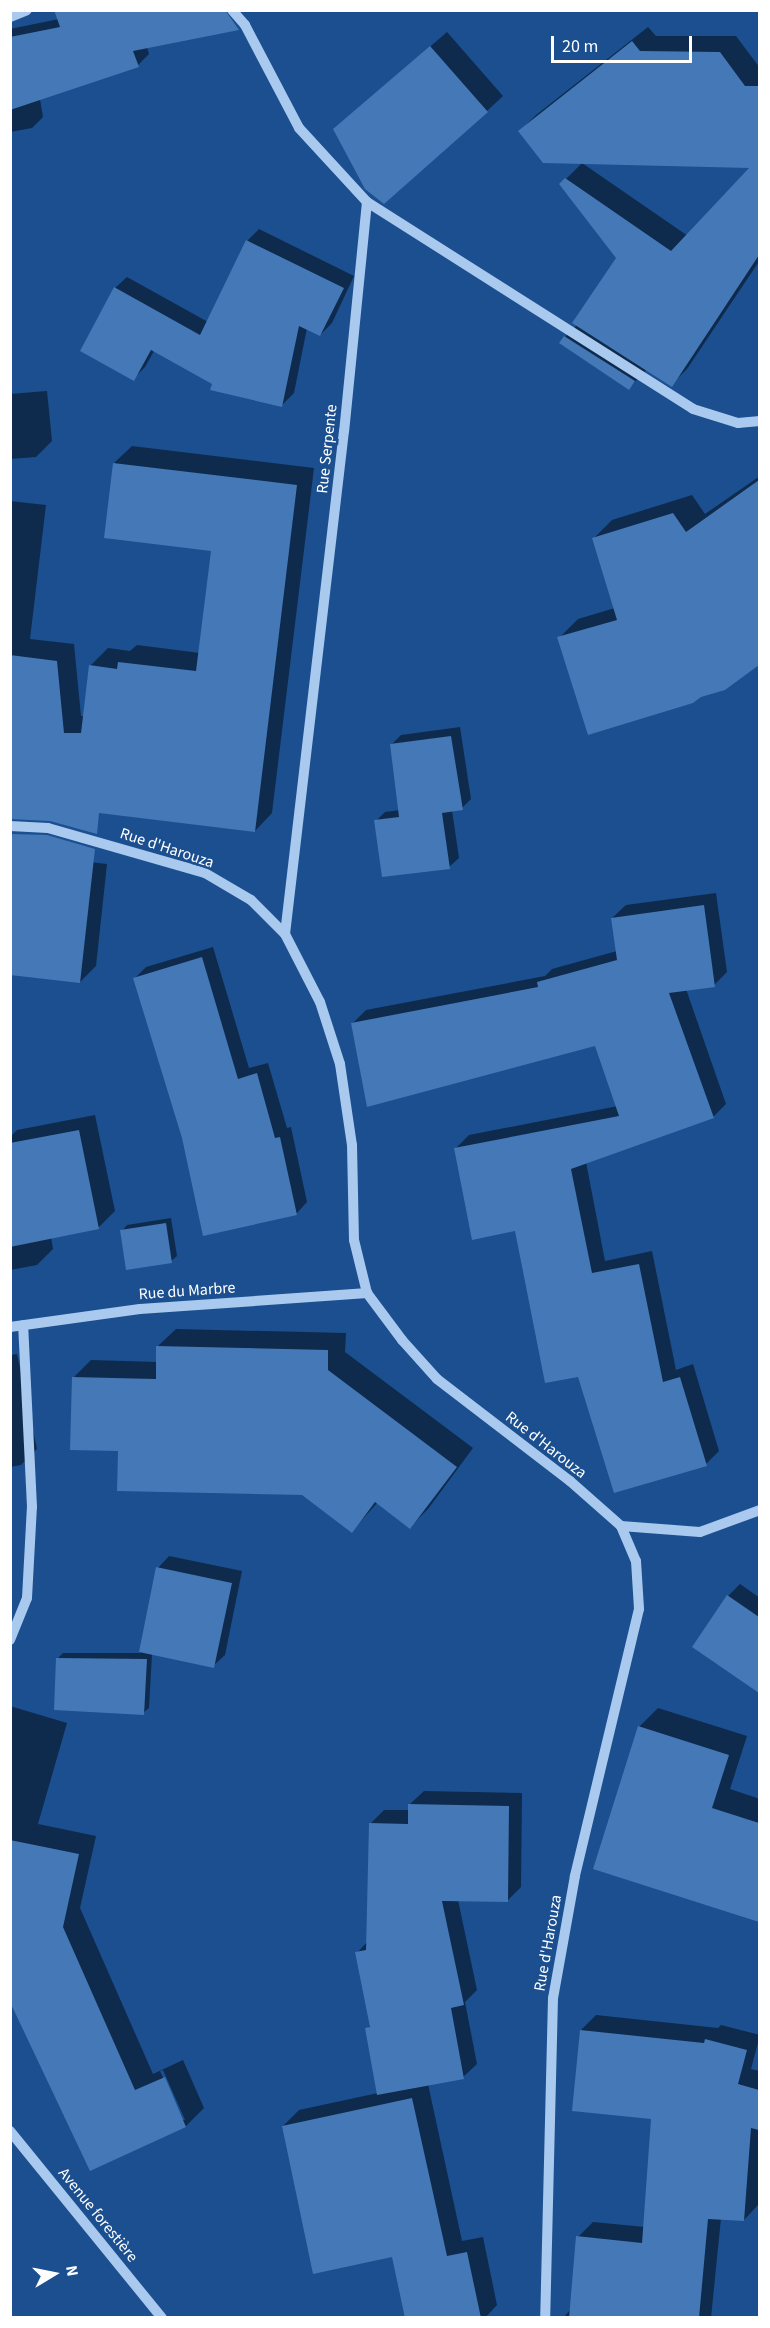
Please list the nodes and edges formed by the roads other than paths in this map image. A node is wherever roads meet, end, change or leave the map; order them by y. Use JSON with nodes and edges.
{"nodes":[{"id":1,"x":27,"y":10,"type":"edge"},
{"id":2,"x":232,"y":10,"type":"edge"},
{"id":3,"x":10,"y":17,"type":"edge"},
{"id":4,"x":367,"y":202,"type":"junction"},
{"id":5,"x":759,"y":421,"type":"edge"},
{"id":6,"x":10,"y":826,"type":"edge"},
{"id":7,"x":285,"y":934,"type":"junction"},
{"id":8,"x":367,"y":1293,"type":"junction"},
{"id":9,"x":23,"y":1325,"type":"junction"},
{"id":10,"x":10,"y":1327,"type":"edge"},
{"id":11,"x":759,"y":1510,"type":"edge"},
{"id":12,"x":621,"y":1526,"type":"junction"},
{"id":13,"x":10,"y":1640,"type":"edge"},
{"id":14,"x":10,"y":2131,"type":"edge"},
{"id":15,"x":162,"y":2318,"type":"edge"},
{"id":16,"x":545,"y":2318,"type":"edge"}],
"edges":[{"from":1,"to":3,"type":"street"},
{"from":2,"to":4,"type":"street"},
{"from":4,"to":5,"type":"street"},
{"from":4,"to":7,"type":"street","name":"Rue Serpente"},
{"from":6,"to":7,"type":"street","name":"Rue d'Harouza"},
{"from":7,"to":8,"type":"street","name":"Rue d'Harouza"},
{"from":8,"to":9,"type":"street","name":"Rue du Marbre"},
{"from":8,"to":12,"type":"street","name":"Rue d'Harouza"},
{"from":9,"to":10,"type":"street","name":"Rue du Marbre"},
{"from":9,"to":13,"type":"street"},
{"from":11,"to":12,"type":"street"},
{"from":12,"to":16,"type":"street","name":"Rue d'Harouza"},
{"from":14,"to":15,"type":"street","name":"Avenue forestière"}]}
